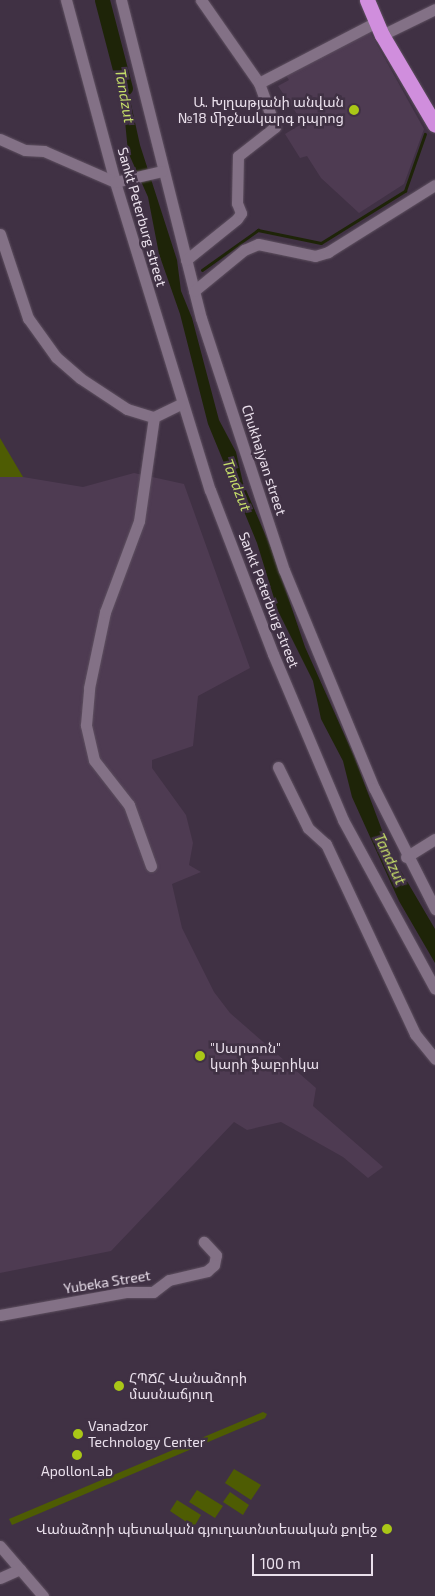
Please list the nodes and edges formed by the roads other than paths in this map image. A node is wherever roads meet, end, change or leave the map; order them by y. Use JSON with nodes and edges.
{"nodes":[{"id":1,"x":66,"y":0,"type":"edge"},
{"id":2,"x":121,"y":0,"type":"edge"},
{"id":3,"x":200,"y":0,"type":"edge"},
{"id":4,"x":367,"y":0,"type":"edge"},
{"id":5,"x":435,"y":9,"type":"edge"},
{"id":6,"x":379,"y":29,"type":"junction"},
{"id":7,"x":259,"y":83,"type":"junction"},
{"id":8,"x":435,"y":126,"type":"edge"},
{"id":9,"x":0,"y":139,"type":"edge"},
{"id":10,"x":158,"y":172,"type":"junction"},
{"id":11,"x":115,"y":182,"type":"junction"},
{"id":12,"x":435,"y":185,"type":"edge"},
{"id":13,"x":0,"y":234,"type":"edge"},
{"id":14,"x":186,"y":260,"type":"junction"},
{"id":15,"x":194,"y":291,"type":"junction"},
{"id":16,"x":181,"y":404,"type":"junction"},
{"id":17,"x":154,"y":417,"type":"junction"},
{"id":18,"x":278,"y":767,"type":"dead end"},
{"id":19,"x":435,"y":839,"type":"edge"},
{"id":20,"x":406,"y":857,"type":"junction"},
{"id":21,"x":152,"y":866,"type":"dead end"},
{"id":22,"x":435,"y":909,"type":"edge"},
{"id":23,"x":435,"y":989,"type":"edge"},
{"id":24,"x":435,"y":1059,"type":"edge"},
{"id":25,"x":204,"y":1242,"type":"dead end"},
{"id":26,"x":0,"y":1315,"type":"edge"},
{"id":27,"x":0,"y":1546,"type":"edge"},
{"id":28,"x":20,"y":1569,"type":"junction"},
{"id":29,"x":0,"y":1578,"type":"edge"},
{"id":30,"x":43,"y":1596,"type":"edge"}],
"edges":[{"from":1,"to":11,"type":"street","name":"Sankt Peterburg street"},
{"from":2,"to":10,"type":"street","name":"Chukhajyan street"},
{"from":3,"to":7,"type":"street"},
{"from":4,"to":6,"type":"highway"},
{"from":5,"to":6,"type":"street"},
{"from":6,"to":7,"type":"street"},
{"from":6,"to":8,"type":"highway"},
{"from":7,"to":14,"type":"street"},
{"from":9,"to":11,"type":"street"},
{"from":10,"to":11,"type":"street"},
{"from":10,"to":14,"type":"street","name":"Chukhajyan street"},
{"from":11,"to":16,"type":"street","name":"Sankt Peterburg street"},
{"from":12,"to":15,"type":"street"},
{"from":13,"to":17,"type":"street"},
{"from":14,"to":15,"type":"street","name":"Chukhajyan street"},
{"from":15,"to":20,"type":"street","name":"Chukhajyan street"},
{"from":16,"to":17,"type":"street"},
{"from":16,"to":23,"type":"street","name":"Sankt Peterburg street"},
{"from":17,"to":21,"type":"street"},
{"from":18,"to":24,"type":"street"},
{"from":19,"to":20,"type":"street"},
{"from":20,"to":22,"type":"street","name":"Chukhajyan street"},
{"from":25,"to":26,"type":"street","name":"Yubeka Street"},
{"from":27,"to":28,"type":"street"},
{"from":28,"to":29,"type":"street"},
{"from":28,"to":30,"type":"street"}]}
